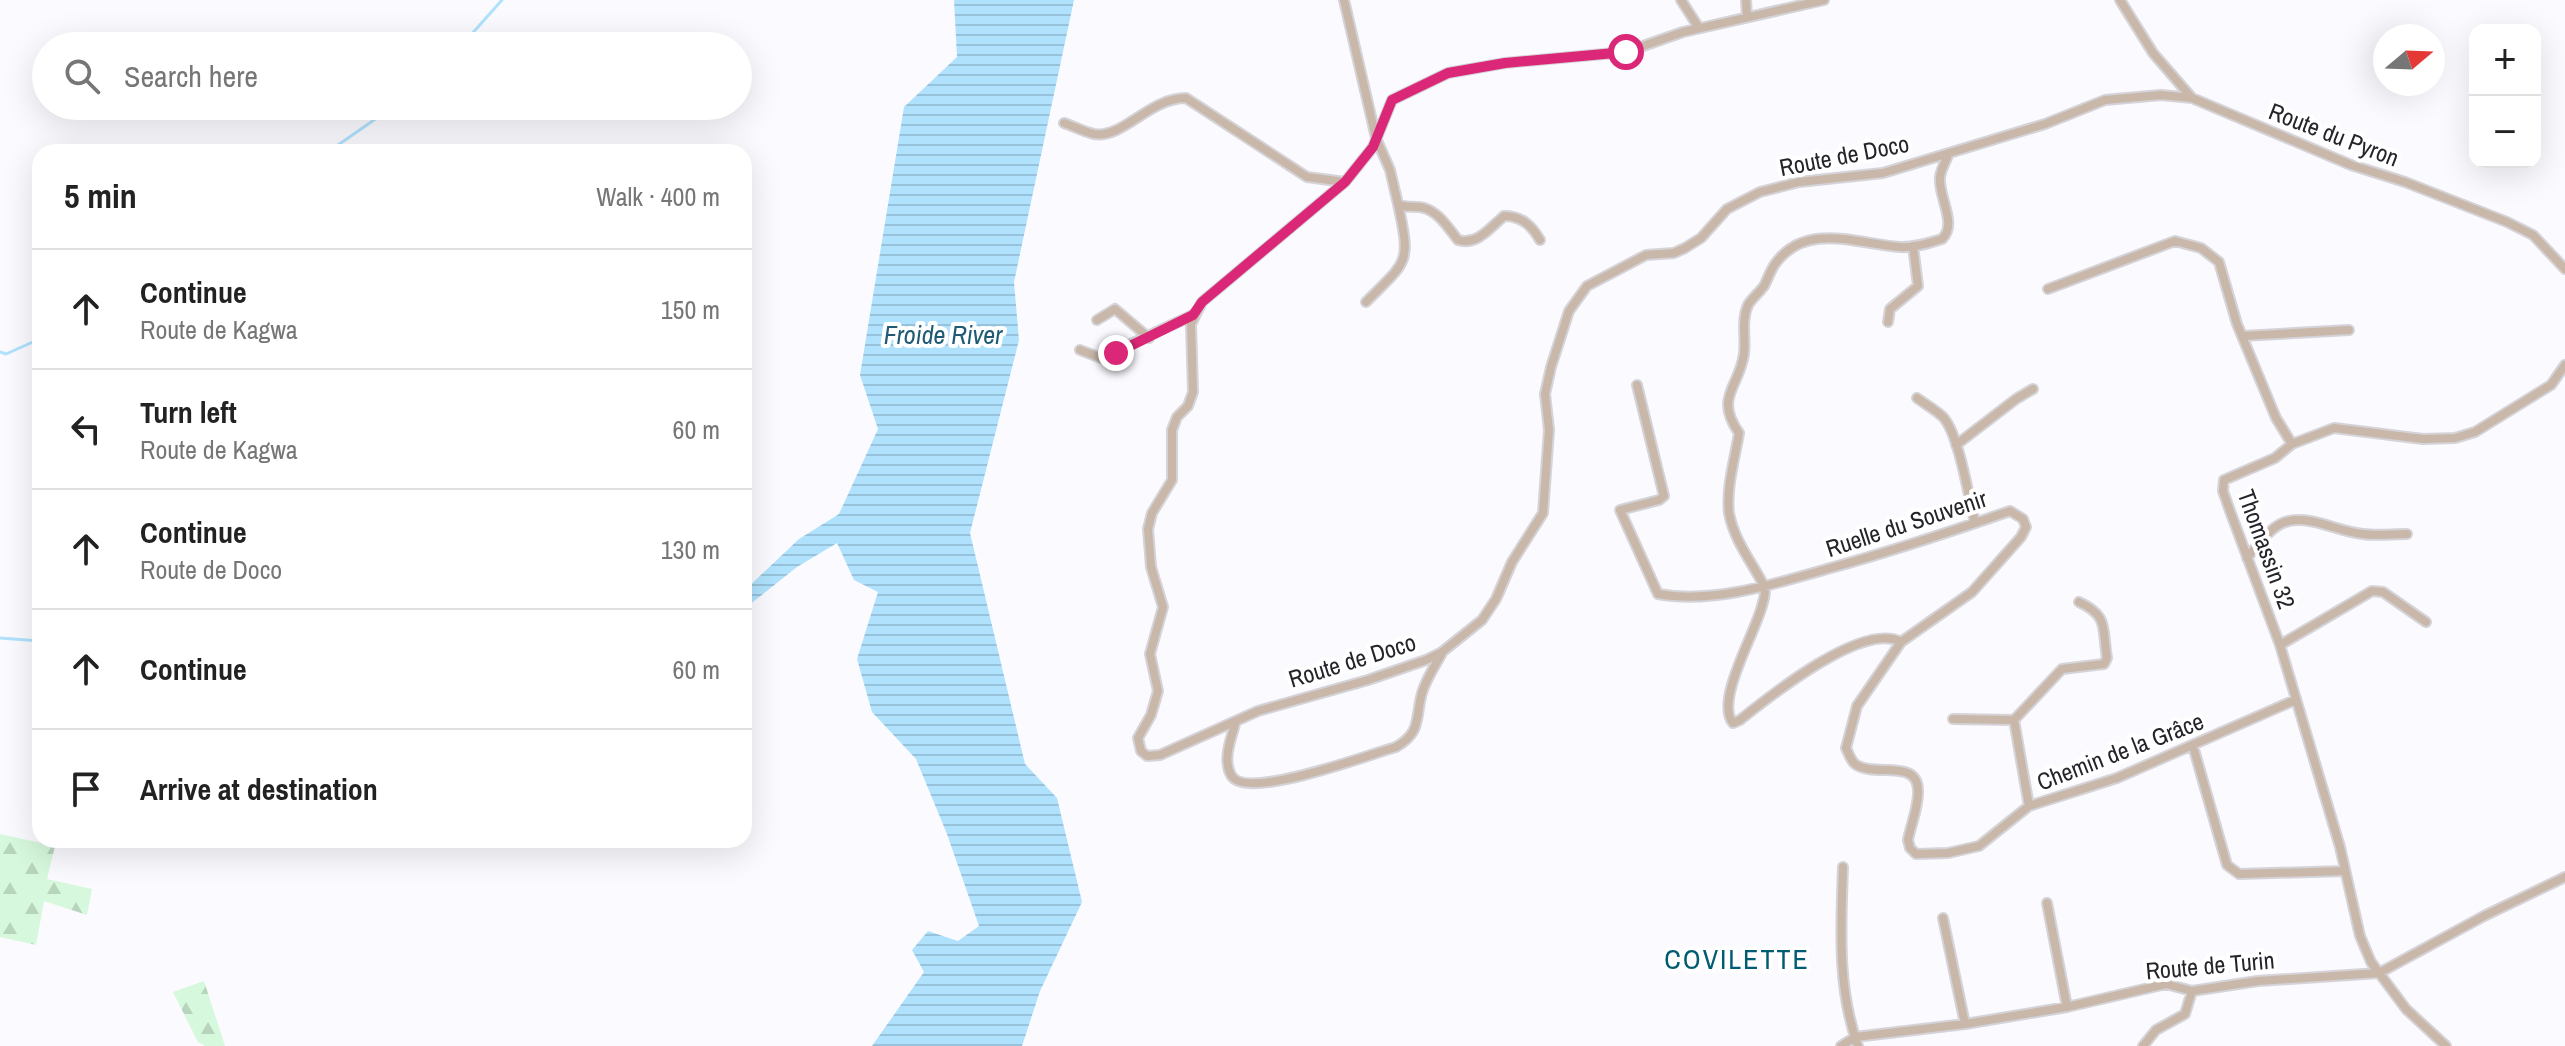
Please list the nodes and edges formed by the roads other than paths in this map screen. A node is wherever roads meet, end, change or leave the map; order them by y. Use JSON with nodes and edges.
{"nodes":[{"id":1,"x":1344,"y":0,"type":"edge"},
{"id":2,"x":1681,"y":0,"type":"edge"},
{"id":3,"x":1746,"y":0,"type":"edge"},
{"id":4,"x":1824,"y":0,"type":"edge"},
{"id":5,"x":2120,"y":0,"type":"edge"},
{"id":6,"x":1747,"y":17,"type":"junction"},
{"id":7,"x":1699,"y":28,"type":"junction"},
{"id":8,"x":2192,"y":98,"type":"junction"},
{"id":9,"x":1064,"y":123,"type":"dead end"},
{"id":10,"x":1376,"y":138,"type":"junction"},
{"id":11,"x":1949,"y":153,"type":"junction"},
{"id":12,"x":1345,"y":182,"type":"junction"},
{"id":13,"x":1398,"y":204,"type":"junction"},
{"id":14,"x":1540,"y":240,"type":"dead end"},
{"id":15,"x":1913,"y":246,"type":"junction"},
{"id":16,"x":2565,"y":269,"type":"edge"},
{"id":17,"x":2048,"y":289,"type":"dead end"},
{"id":18,"x":1366,"y":302,"type":"dead end"},
{"id":19,"x":1193,"y":315,"type":"junction"},
{"id":20,"x":1097,"y":320,"type":"dead end"},
{"id":21,"x":1888,"y":322,"type":"dead end"},
{"id":22,"x":2349,"y":330,"type":"dead end"},
{"id":23,"x":2242,"y":336,"type":"junction"},
{"id":24,"x":1149,"y":338,"type":"junction"},
{"id":25,"x":1080,"y":350,"type":"dead end"},
{"id":26,"x":2565,"y":365,"type":"edge"},
{"id":27,"x":1637,"y":385,"type":"dead end"},
{"id":28,"x":2033,"y":389,"type":"dead end"},
{"id":29,"x":1917,"y":398,"type":"dead end"},
{"id":30,"x":2292,"y":444,"type":"junction"},
{"id":31,"x":1956,"y":445,"type":"junction"},
{"id":32,"x":1975,"y":523,"type":"junction"},
{"id":33,"x":2407,"y":534,"type":"dead end"},
{"id":34,"x":2247,"y":558,"type":"junction"},
{"id":35,"x":1765,"y":587,"type":"junction"},
{"id":36,"x":2079,"y":602,"type":"dead end"},
{"id":37,"x":2426,"y":622,"type":"dead end"},
{"id":38,"x":1901,"y":642,"type":"junction"},
{"id":39,"x":2280,"y":645,"type":"junction"},
{"id":40,"x":1442,"y":652,"type":"junction"},
{"id":41,"x":2295,"y":700,"type":"junction"},
{"id":42,"x":1953,"y":719,"type":"dead end"},
{"id":43,"x":2014,"y":720,"type":"junction"},
{"id":44,"x":1236,"y":721,"type":"junction"},
{"id":45,"x":2193,"y":746,"type":"junction"},
{"id":46,"x":2029,"y":806,"type":"junction"},
{"id":47,"x":1843,"y":867,"type":"dead end"},
{"id":48,"x":2345,"y":871,"type":"junction"},
{"id":49,"x":2565,"y":877,"type":"edge"},
{"id":50,"x":2047,"y":903,"type":"dead end"},
{"id":51,"x":1943,"y":918,"type":"dead end"},
{"id":52,"x":2379,"y":973,"type":"junction"},
{"id":53,"x":2192,"y":991,"type":"junction"},
{"id":54,"x":2067,"y":1007,"type":"junction"},
{"id":55,"x":1965,"y":1024,"type":"junction"},
{"id":56,"x":1857,"y":1042,"type":"edge"},
{"id":57,"x":1841,"y":1046,"type":"edge"},
{"id":58,"x":2143,"y":1046,"type":"edge"},
{"id":59,"x":2446,"y":1046,"type":"edge"}],
"edges":[{"from":1,"to":10,"type":"street"},
{"from":2,"to":7,"type":"street"},
{"from":3,"to":6,"type":"street"},
{"from":4,"to":6,"type":"street"},
{"from":5,"to":8,"type":"street","name":"Route du Pyron"},
{"from":6,"to":7,"type":"street"},
{"from":7,"to":10,"type":"street"},
{"from":8,"to":11,"type":"street","name":"Route de Doco"},
{"from":8,"to":16,"type":"street","name":"Route du Pyron"},
{"from":9,"to":12,"type":"street"},
{"from":10,"to":12,"type":"street"},
{"from":10,"to":13,"type":"street"},
{"from":11,"to":15,"type":"street","name":"Route de Doco"},
{"from":11,"to":40,"type":"street","name":"Route de Doco"},
{"from":12,"to":19,"type":"street"},
{"from":13,"to":14,"type":"street"},
{"from":13,"to":18,"type":"street"},
{"from":15,"to":21,"type":"street"},
{"from":15,"to":35,"type":"street","name":"Route de Doco"},
{"from":17,"to":23,"type":"street"},
{"from":19,"to":24,"type":"street"},
{"from":19,"to":44,"type":"street","name":"Route de Doco"},
{"from":20,"to":24,"type":"street"},
{"from":22,"to":23,"type":"street"},
{"from":23,"to":30,"type":"street"},
{"from":24,"to":25,"type":"street"},
{"from":26,"to":30,"type":"street"},
{"from":27,"to":35,"type":"street","name":"Ruelle du Souvenir"},
{"from":28,"to":31,"type":"street"},
{"from":29,"to":31,"type":"street"},
{"from":30,"to":34,"type":"street","name":"Thomassin 32"},
{"from":31,"to":32,"type":"street"},
{"from":32,"to":35,"type":"street","name":"Ruelle du Souvenir"},
{"from":32,"to":38,"type":"street","name":"Ruelle du Souvenir"},
{"from":33,"to":34,"type":"street"},
{"from":34,"to":39,"type":"street","name":"Thomassin 32"},
{"from":35,"to":38,"type":"street"},
{"from":36,"to":43,"type":"street"},
{"from":37,"to":39,"type":"street"},
{"from":38,"to":46,"type":"street","name":"Chemin de la Grâce"},
{"from":39,"to":41,"type":"street","name":"Thomassin 32"},
{"from":40,"to":44,"type":"street","name":"Route de Doco"},
{"from":40,"to":44,"type":"street"},
{"from":41,"to":45,"type":"street","name":"Chemin de la Grâce"},
{"from":41,"to":48,"type":"street","name":"Thomassin 32"},
{"from":42,"to":43,"type":"street"},
{"from":43,"to":46,"type":"street"},
{"from":45,"to":46,"type":"street","name":"Chemin de la Grâce"},
{"from":45,"to":48,"type":"street"},
{"from":47,"to":56,"type":"street"},
{"from":48,"to":52,"type":"street","name":"Thomassin 32"},
{"from":49,"to":52,"type":"street","name":"Route de Turin"},
{"from":50,"to":54,"type":"street"},
{"from":51,"to":55,"type":"street"},
{"from":52,"to":53,"type":"street","name":"Route de Turin"},
{"from":52,"to":59,"type":"street","name":"Thomassin 32"},
{"from":53,"to":54,"type":"street","name":"Route de Turin"},
{"from":53,"to":58,"type":"street"},
{"from":54,"to":55,"type":"street","name":"Route de Turin"},
{"from":55,"to":56,"type":"street","name":"Route de Turin"},
{"from":56,"to":57,"type":"street","name":"Route de Turin"}]}
